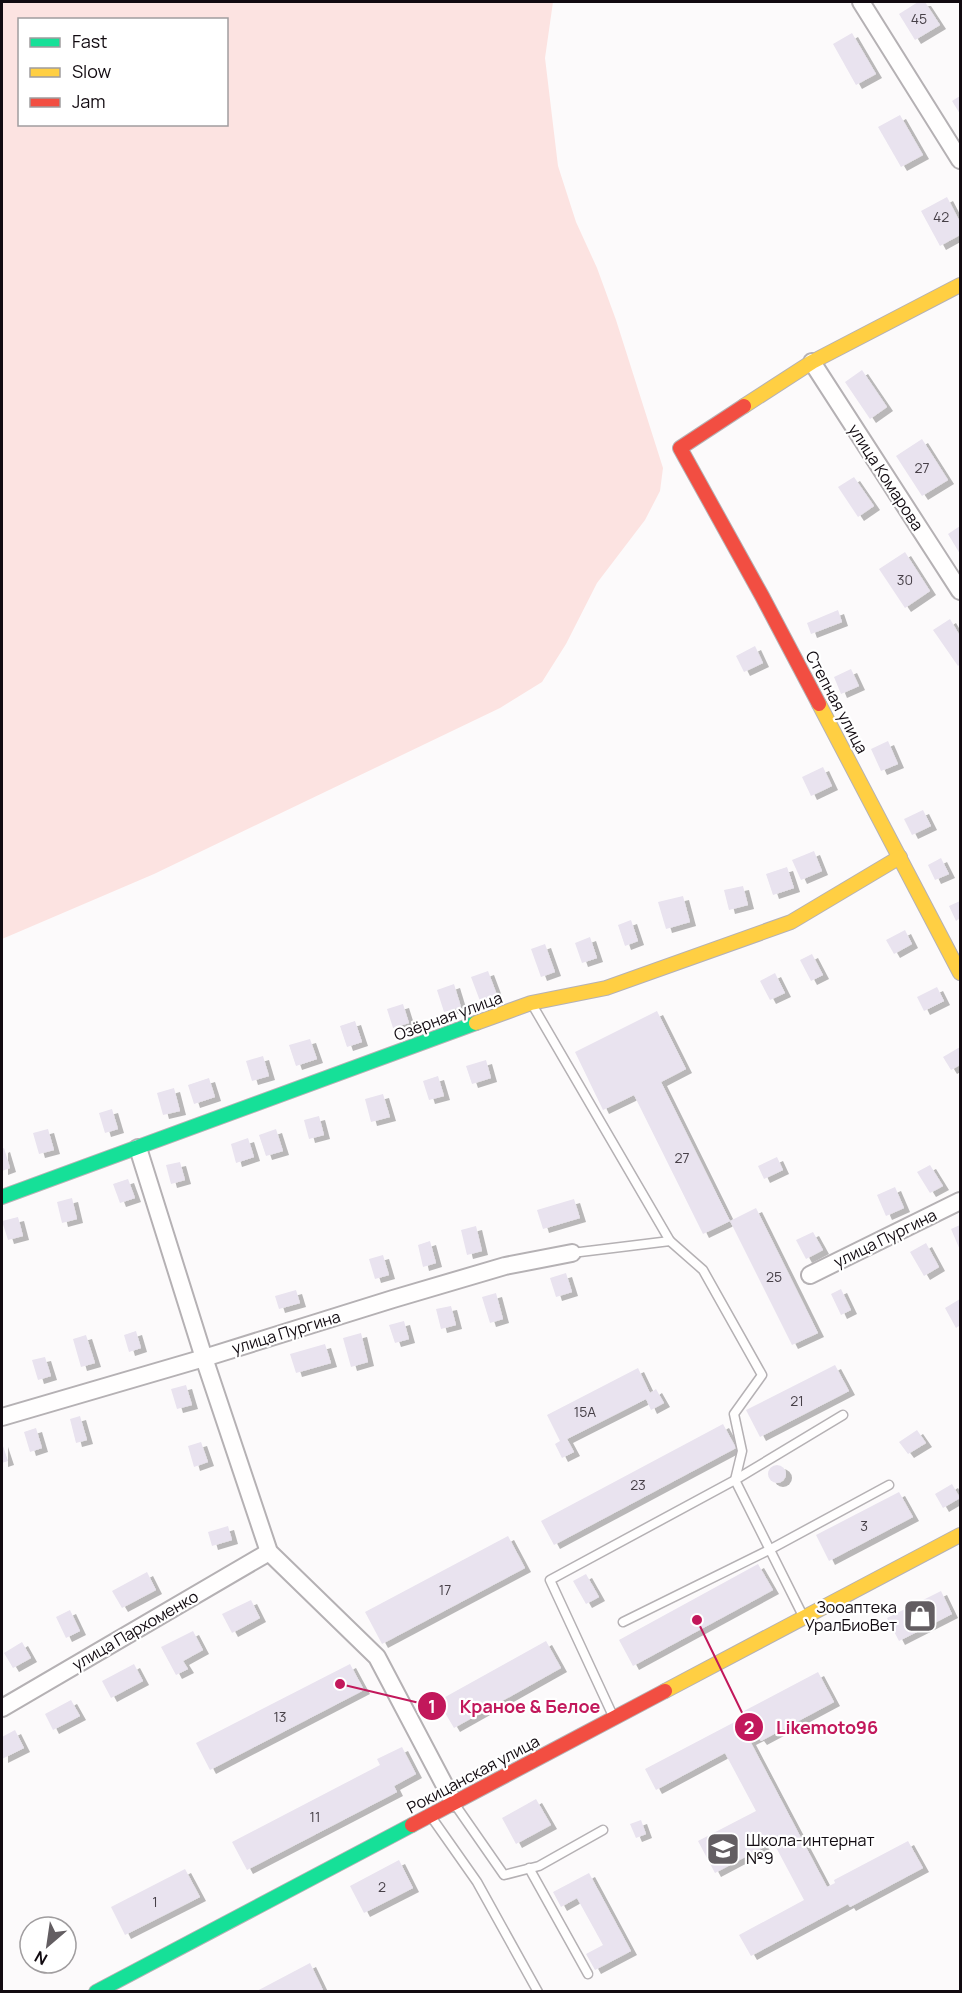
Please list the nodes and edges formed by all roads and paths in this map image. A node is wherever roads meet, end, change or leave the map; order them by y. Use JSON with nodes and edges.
{"nodes":[{"id":1,"x":861,"y":2,"type":"edge"},
{"id":2,"x":960,"y":160,"type":"edge"},
{"id":3,"x":960,"y":285,"type":"edge"},
{"id":4,"x":812,"y":363,"type":"junction"},
{"id":5,"x":960,"y":591,"type":"edge"},
{"id":6,"x":900,"y":857,"type":"junction"},
{"id":7,"x":960,"y":973,"type":"edge"},
{"id":8,"x":531,"y":1004,"type":"junction"},
{"id":9,"x":138,"y":1148,"type":"junction"},
{"id":10,"x":2,"y":1197,"type":"edge"},
{"id":11,"x":960,"y":1202,"type":"edge"},
{"id":12,"x":670,"y":1241,"type":"junction"},
{"id":13,"x":572,"y":1253,"type":"joint"},
{"id":14,"x":810,"y":1275,"type":"dead end"},
{"id":15,"x":204,"y":1358,"type":"junction"},
{"id":16,"x":843,"y":1415,"type":"dead end"},
{"id":17,"x":2,"y":1417,"type":"edge"},
{"id":18,"x":735,"y":1480,"type":"junction"},
{"id":19,"x":889,"y":1485,"type":"dead end"},
{"id":20,"x":960,"y":1535,"type":"edge"},
{"id":21,"x":769,"y":1550,"type":"junction"},
{"id":22,"x":269,"y":1552,"type":"junction"},
{"id":23,"x":804,"y":1617,"type":"junction"},
{"id":24,"x":623,"y":1622,"type":"dead end"},
{"id":25,"x":2,"y":1708,"type":"edge"},
{"id":26,"x":614,"y":1718,"type":"junction"},
{"id":27,"x":454,"y":1803,"type":"junction"},
{"id":28,"x":430,"y":1815,"type":"junction"},
{"id":29,"x":603,"y":1830,"type":"dead end"},
{"id":30,"x":529,"y":1868,"type":"junction"},
{"id":31,"x":588,"y":1974,"type":"dead end"},
{"id":32,"x":96,"y":1992,"type":"edge"},
{"id":33,"x":538,"y":1992,"type":"edge"}],
"edges":[{"from":1,"to":2,"type":"street"},
{"from":3,"to":4,"type":"street"},
{"from":4,"to":5,"type":"street","name":"улица Комарова"},
{"from":4,"to":6,"type":"street","name":"Степная улица"},
{"from":6,"to":7,"type":"street","name":"Степная улица"},
{"from":6,"to":8,"type":"street","name":"Озёрная улица"},
{"from":8,"to":9,"type":"street","name":"Озёрная улица"},
{"from":8,"to":12,"type":"lane"},
{"from":9,"to":10,"type":"street","name":"Озёрная улица"},
{"from":9,"to":15,"type":"street"},
{"from":11,"to":14,"type":"street","name":"улица Пургина"},
{"from":12,"to":13,"type":"lane"},
{"from":12,"to":18,"type":"lane"},
{"from":13,"to":15,"type":"street","name":"улица Пургина"},
{"from":15,"to":17,"type":"street","name":"улица Пургина"},
{"from":15,"to":22,"type":"street"},
{"from":16,"to":18,"type":"lane"},
{"from":18,"to":21,"type":"lane"},
{"from":18,"to":26,"type":"lane"},
{"from":19,"to":21,"type":"lane"},
{"from":20,"to":23,"type":"street","name":"Рокицанская улица"},
{"from":21,"to":23,"type":"lane"},
{"from":21,"to":24,"type":"lane"},
{"from":22,"to":25,"type":"street","name":"улица Пархоменко"},
{"from":22,"to":27,"type":"street"},
{"from":23,"to":26,"type":"street","name":"Рокицанская улица"},
{"from":26,"to":27,"type":"street","name":"Рокицанская улица"},
{"from":27,"to":28,"type":"street","name":"Рокицанская улица"},
{"from":27,"to":30,"type":"lane"},
{"from":28,"to":32,"type":"street","name":"Рокицанская улица"},
{"from":28,"to":33,"type":"lane"},
{"from":29,"to":30,"type":"lane"},
{"from":30,"to":31,"type":"lane"}]}
